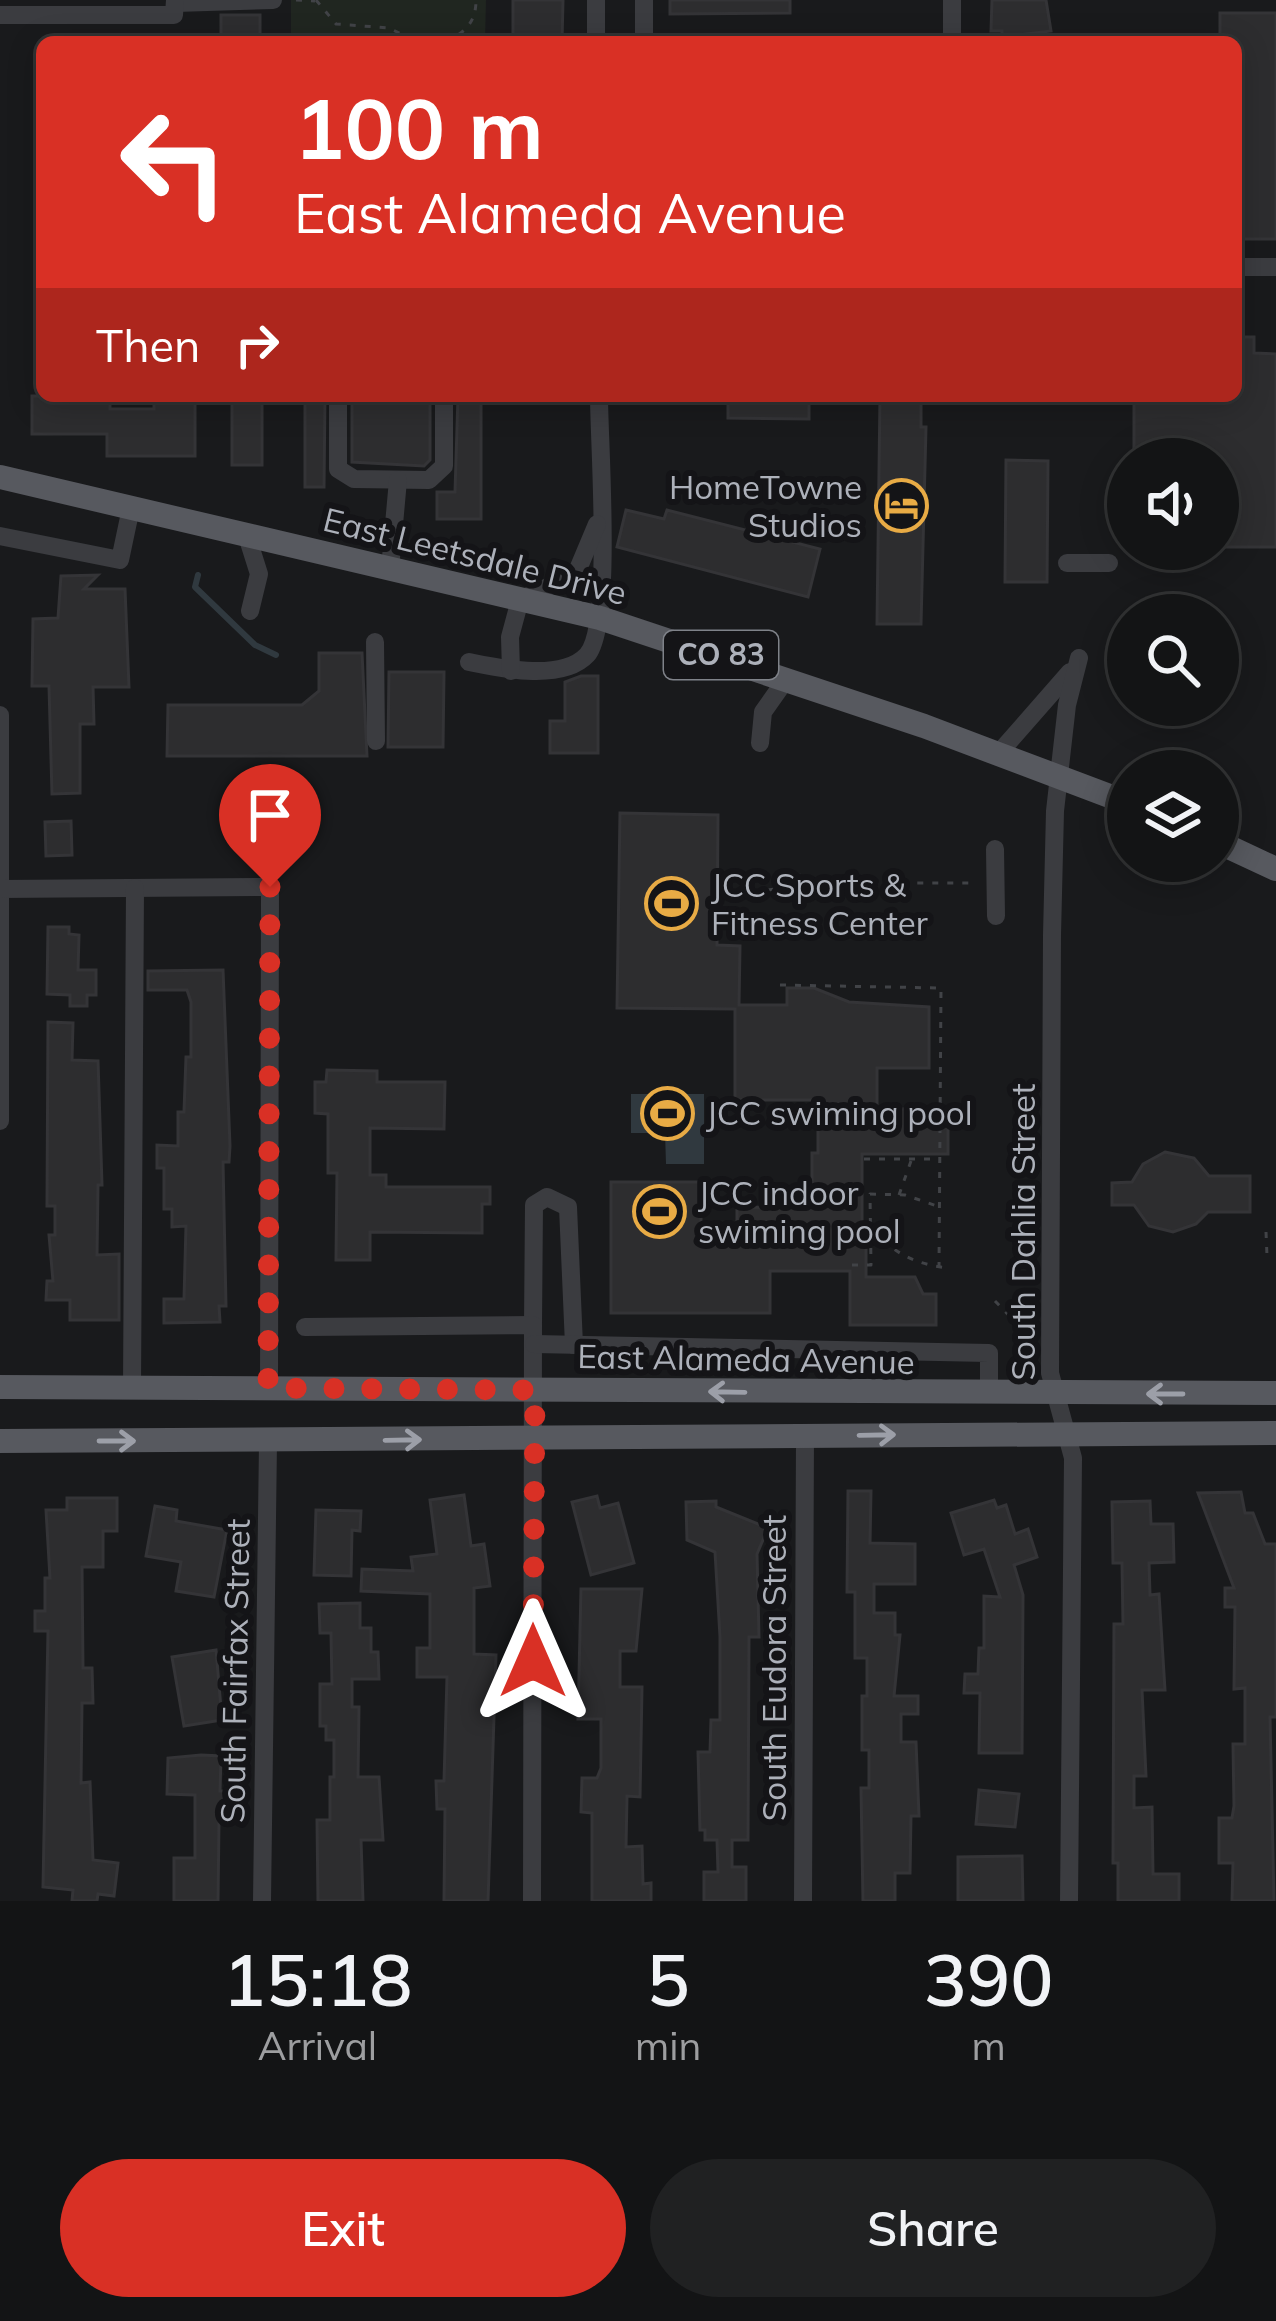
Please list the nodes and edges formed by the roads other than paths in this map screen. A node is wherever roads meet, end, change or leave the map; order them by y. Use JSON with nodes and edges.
{"nodes":[{"id":1,"x":273,"y":0,"type":"edge"},
{"id":2,"x":596,"y":0,"type":"edge"},
{"id":3,"x":644,"y":0,"type":"edge"},
{"id":4,"x":952,"y":0,"type":"edge"},
{"id":5,"x":174,"y":6,"type":"edge"},
{"id":6,"x":0,"y":15,"type":"edge"},
{"id":7,"x":596,"y":36,"type":"edge"},
{"id":8,"x":644,"y":36,"type":"edge"},
{"id":9,"x":952,"y":36,"type":"edge"},
{"id":10,"x":1242,"y":267,"type":"edge"},
{"id":11,"x":1276,"y":267,"type":"edge"},
{"id":12,"x":338,"y":402,"type":"edge"},
{"id":13,"x":444,"y":402,"type":"edge"},
{"id":14,"x":599,"y":402,"type":"edge"},
{"id":15,"x":0,"y":477,"type":"edge"},
{"id":16,"x":398,"y":480,"type":"junction"},
{"id":17,"x":131,"y":508,"type":"junction"},
{"id":18,"x":599,"y":519,"type":"junction"},
{"id":19,"x":0,"y":536,"type":"edge"},
{"id":20,"x":247,"y":536,"type":"junction"},
{"id":21,"x":1066,"y":563,"type":"dead end"},
{"id":22,"x":1107,"y":563,"type":"edge"},
{"id":23,"x":390,"y":569,"type":"junction"},
{"id":24,"x":520,"y":600,"type":"junction"},
{"id":25,"x":250,"y":611,"type":"dead end"},
{"id":26,"x":600,"y":618,"type":"junction"},
{"id":27,"x":375,"y":642,"type":"dead end"},
{"id":28,"x":469,"y":662,"type":"dead end"},
{"id":29,"x":511,"y":670,"type":"junction"},
{"id":30,"x":787,"y":678,"type":"junction"},
{"id":31,"x":0,"y":715,"type":"edge"},
{"id":32,"x":376,"y":741,"type":"dead end"},
{"id":33,"x":760,"y":743,"type":"dead end"},
{"id":34,"x":999,"y":753,"type":"junction"},
{"id":35,"x":1059,"y":777,"type":"junction"},
{"id":36,"x":1107,"y":795,"type":"edge"},
{"id":37,"x":0,"y":826,"type":"edge"},
{"id":38,"x":995,"y":849,"type":"dead end"},
{"id":39,"x":1239,"y":852,"type":"edge"},
{"id":40,"x":1276,"y":869,"type":"edge"},
{"id":41,"x":135,"y":888,"type":"junction"},
{"id":42,"x":1,"y":889,"type":"edge"},
{"id":43,"x":996,"y":916,"type":"dead end"},
{"id":44,"x":0,"y":1121,"type":"edge"},
{"id":45,"x":305,"y":1327,"type":"dead end"},
{"id":46,"x":533,"y":1334,"type":"junction"},
{"id":47,"x":574,"y":1345,"type":"junction"},
{"id":48,"x":0,"y":1387,"type":"edge"},
{"id":49,"x":132,"y":1388,"type":"junction"},
{"id":50,"x":268,"y":1388,"type":"junction"},
{"id":51,"x":535,"y":1390,"type":"junction"},
{"id":52,"x":1276,"y":1393,"type":"edge"},
{"id":53,"x":989,"y":1394,"type":"junction"},
{"id":54,"x":1054,"y":1394,"type":"junction"},
{"id":55,"x":1065,"y":1432,"type":"junction"},
{"id":56,"x":1276,"y":1433,"type":"edge"},
{"id":57,"x":805,"y":1436,"type":"junction"},
{"id":58,"x":535,"y":1438,"type":"junction"},
{"id":59,"x":0,"y":1441,"type":"edge"},
{"id":60,"x":268,"y":1442,"type":"junction"},
{"id":61,"x":262,"y":1901,"type":"edge"},
{"id":62,"x":532,"y":1901,"type":"edge"},
{"id":63,"x":802,"y":1901,"type":"edge"},
{"id":64,"x":1069,"y":1901,"type":"edge"}],
"edges":[{"from":1,"to":5,"type":"street"},
{"from":2,"to":7,"type":"street"},
{"from":3,"to":8,"type":"street"},
{"from":4,"to":9,"type":"street"},
{"from":5,"to":6,"type":"street"},
{"from":10,"to":11,"type":"street"},
{"from":12,"to":16,"type":"street"},
{"from":13,"to":16,"type":"street"},
{"from":14,"to":18,"type":"street"},
{"from":15,"to":17,"type":"main road","name":"East Leetsdale Drive","number":"CO 83"},
{"from":16,"to":23,"type":"street"},
{"from":17,"to":19,"type":"street"},
{"from":17,"to":20,"type":"main road","name":"East Leetsdale Drive","number":"CO 83"},
{"from":18,"to":24,"type":"street"},
{"from":18,"to":26,"type":"street"},
{"from":20,"to":23,"type":"main road","name":"East Leetsdale Drive","number":"CO 83"},
{"from":20,"to":25,"type":"street"},
{"from":21,"to":22,"type":"street"},
{"from":23,"to":24,"type":"main road","name":"East Leetsdale Drive","number":"CO 83"},
{"from":24,"to":26,"type":"main road","name":"East Leetsdale Drive","number":"CO 83"},
{"from":24,"to":29,"type":"street"},
{"from":26,"to":29,"type":"street"},
{"from":26,"to":30,"type":"main road","name":"East Leetsdale Drive","number":"CO 83"},
{"from":27,"to":32,"type":"street"},
{"from":28,"to":29,"type":"street"},
{"from":30,"to":33,"type":"street"},
{"from":30,"to":34,"type":"main road","name":"East Leetsdale Drive","number":"CO 83"},
{"from":31,"to":37,"type":"street"},
{"from":34,"to":35,"type":"main road","name":"East Leetsdale Drive","number":"CO 83"},
{"from":34,"to":35,"type":"street","name":"South Dahlia Street"},
{"from":35,"to":36,"type":"main road","name":"East Leetsdale Drive","number":"CO 83"},
{"from":35,"to":54,"type":"street","name":"South Dahlia Street"},
{"from":37,"to":42,"type":"street"},
{"from":38,"to":43,"type":"street"},
{"from":39,"to":40,"type":"main road"},
{"from":41,"to":42,"type":"street"},
{"from":41,"to":49,"type":"street"},
{"from":41,"to":50,"type":"street"},
{"from":42,"to":44,"type":"street"},
{"from":45,"to":46,"type":"street"},
{"from":46,"to":47,"type":"street"},
{"from":46,"to":47,"type":"street"},
{"from":46,"to":51,"type":"street"},
{"from":47,"to":53,"type":"street"},
{"from":48,"to":49,"type":"main road","name":"East Alameda Avenue"},
{"from":49,"to":50,"type":"main road","name":"East Alameda Avenue"},
{"from":50,"to":51,"type":"main road","name":"East Alameda Avenue"},
{"from":53,"to":51,"type":"main road","name":"East Alameda Avenue","one_way":true},
{"from":51,"to":58,"type":"street"},
{"from":52,"to":54,"type":"main road","name":"East Alameda Avenue","one_way":true},
{"from":53,"to":54,"type":"main road","name":"East Alameda Avenue"},
{"from":54,"to":55,"type":"street","name":"South Dahlia Street"},
{"from":55,"to":56,"type":"main road"},
{"from":57,"to":55,"type":"main road","one_way":true},
{"from":55,"to":64,"type":"street","name":"South Dahlia Street"},
{"from":57,"to":58,"type":"main road"},
{"from":57,"to":63,"type":"street","name":"South Eudora Street"},
{"from":60,"to":58,"type":"main road","one_way":true},
{"from":58,"to":62,"type":"street"},
{"from":59,"to":60,"type":"main road","one_way":true},
{"from":60,"to":61,"type":"street","name":"South Fairfax Street"}]}
